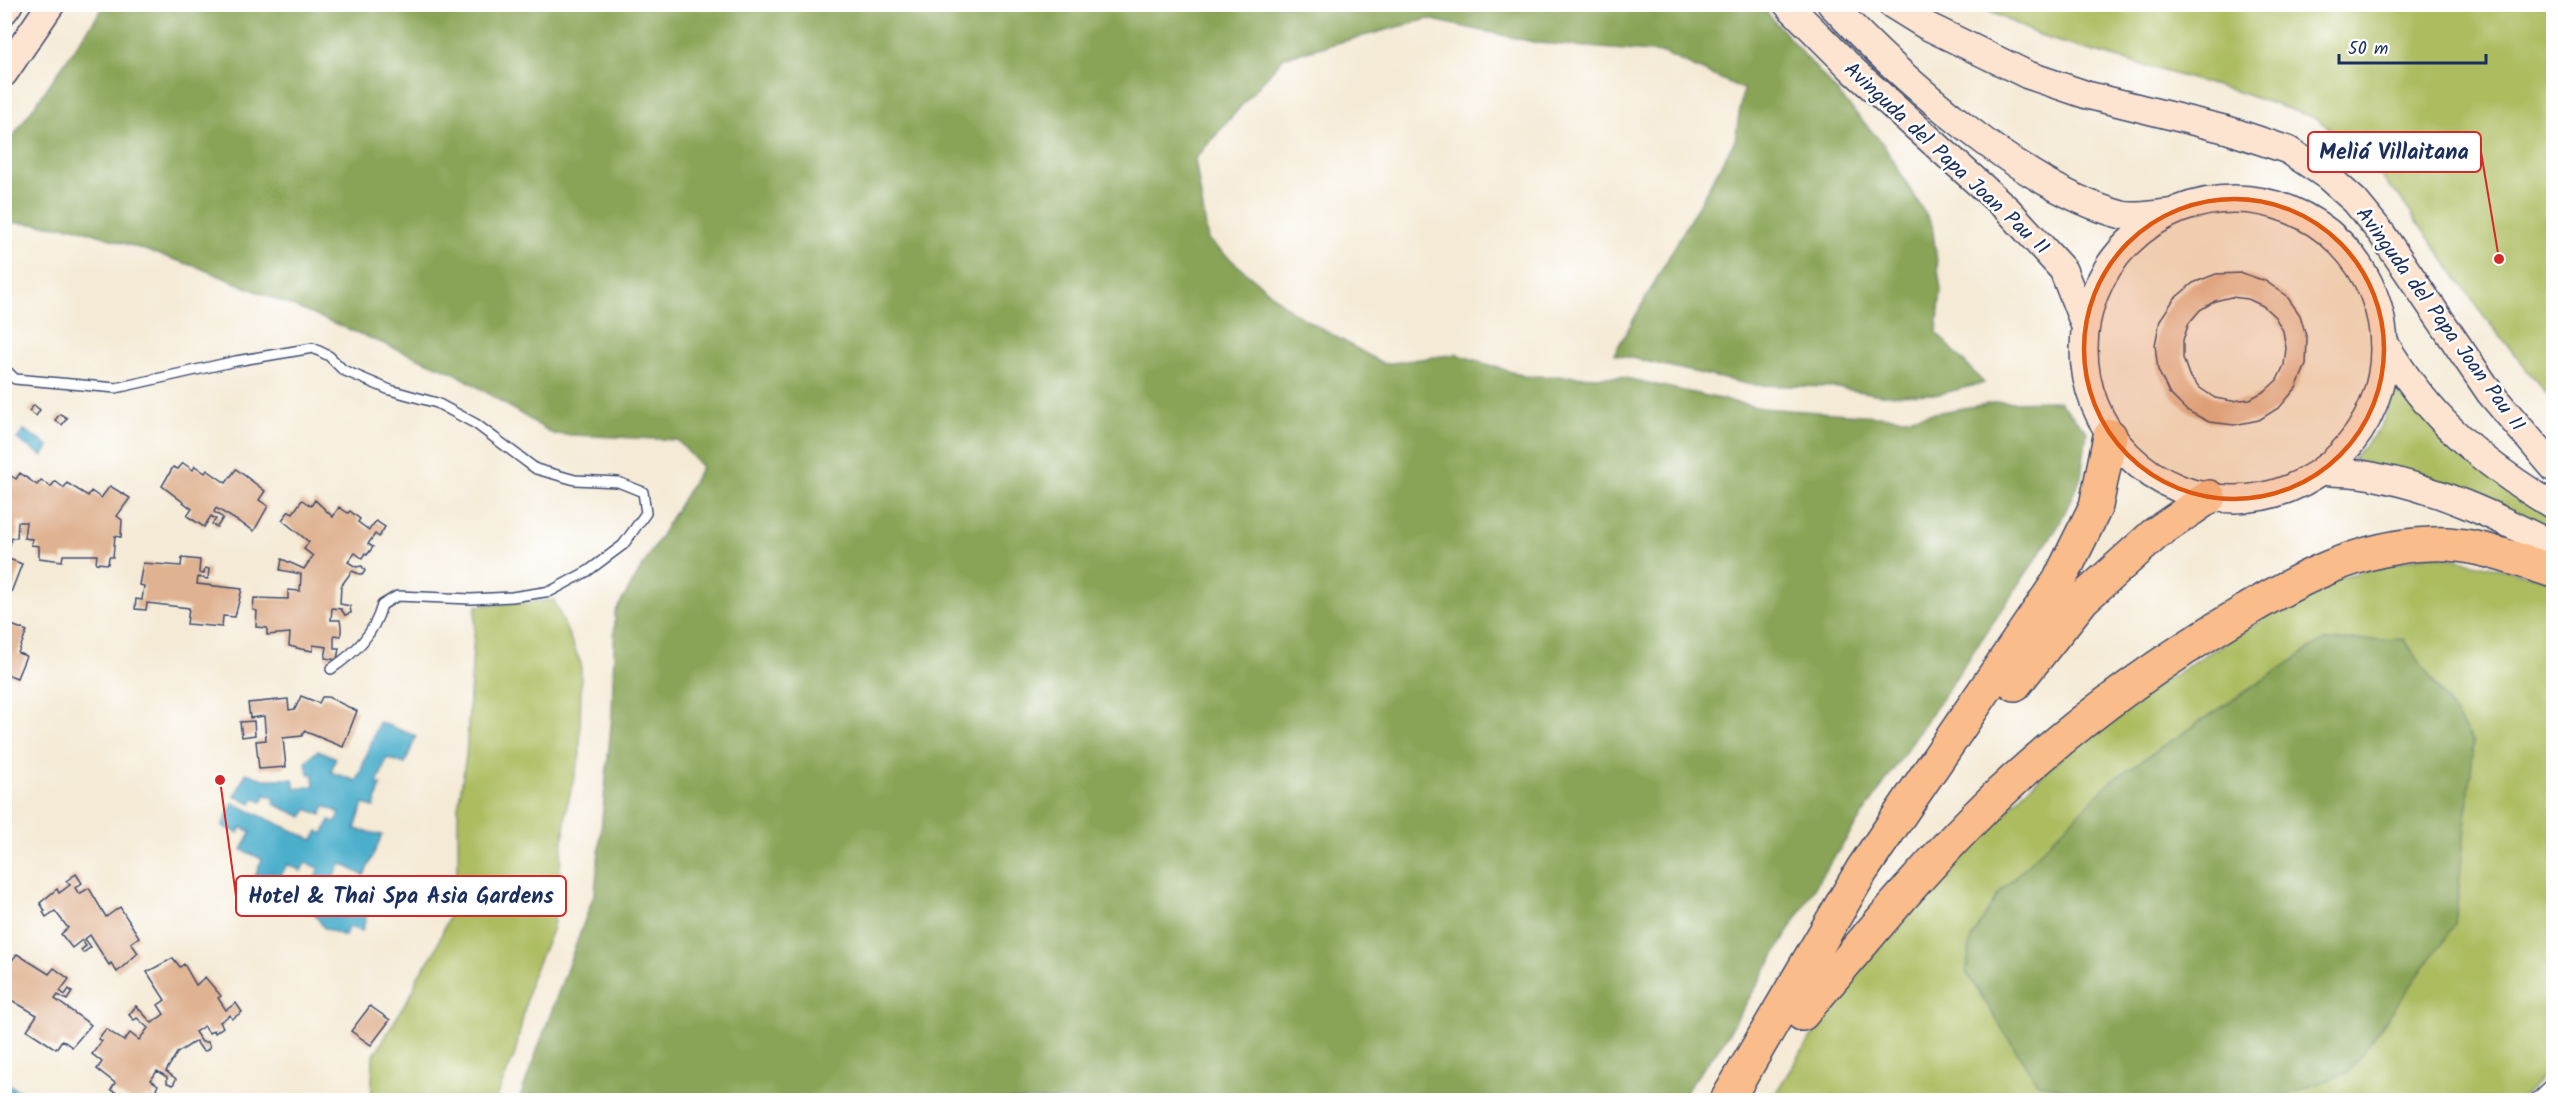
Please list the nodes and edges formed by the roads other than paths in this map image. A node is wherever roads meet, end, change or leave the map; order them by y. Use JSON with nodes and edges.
{"nodes":[{"id":1,"x":9,"y":4,"type":"edge"},
{"id":2,"x":51,"y":4,"type":"edge"},
{"id":3,"x":1787,"y":4,"type":"edge"},
{"id":4,"x":1831,"y":4,"type":"edge"},
{"id":5,"x":1891,"y":4,"type":"edge"},
{"id":6,"x":4,"y":10,"type":"edge"},
{"id":7,"x":4,"y":74,"type":"edge"},
{"id":8,"x":2169,"y":213,"type":"junction"},
{"id":9,"x":2085,"y":326,"type":"junction"},
{"id":10,"x":2384,"y":342,"type":"junction"},
{"id":11,"x":4,"y":368,"type":"edge"},
{"id":12,"x":2110,"y":436,"type":"junction"},
{"id":13,"x":2553,"y":468,"type":"edge"},
{"id":14,"x":2322,"y":471,"type":"junction"},
{"id":15,"x":2209,"y":497,"type":"junction"},
{"id":16,"x":2553,"y":506,"type":"edge"},
{"id":17,"x":2553,"y":546,"type":"edge"},
{"id":18,"x":2553,"y":571,"type":"edge"},
{"id":19,"x":331,"y":669,"type":"dead end"},
{"id":20,"x":1802,"y":1014,"type":"junction"},
{"id":21,"x":2553,"y":1081,"type":"edge"},
{"id":22,"x":1727,"y":1101,"type":"edge"},
{"id":23,"x":1750,"y":1101,"type":"edge"},
{"id":24,"x":2534,"y":1101,"type":"edge"}],
"edges":[{"from":1,"to":6,"type":"main road"},
{"from":2,"to":7,"type":"main road"},
{"from":3,"to":9,"type":"main road","name":"Avinguda del Papa Joan Pau II"},
{"from":4,"to":8,"type":"main road","name":"Avinguda del Papa Joan Pau II"},
{"from":5,"to":13,"type":"main road","name":"Avinguda del Papa Joan Pau II"},
{"from":8,"to":9,"type":"main road"},
{"from":8,"to":10,"type":"main road"},
{"from":9,"to":12,"type":"main road"},
{"from":10,"to":14,"type":"main road"},
{"from":10,"to":16,"type":"main road"},
{"from":11,"to":19,"type":"lane"},
{"from":12,"to":15,"type":"main road"},
{"from":12,"to":22,"type":"highway"},
{"from":14,"to":15,"type":"main road"},
{"from":14,"to":17,"type":"main road"},
{"from":15,"to":20,"type":"highway"},
{"from":18,"to":20,"type":"highway"},
{"from":20,"to":23,"type":"highway"},
{"from":21,"to":24,"type":"lane"}]}
